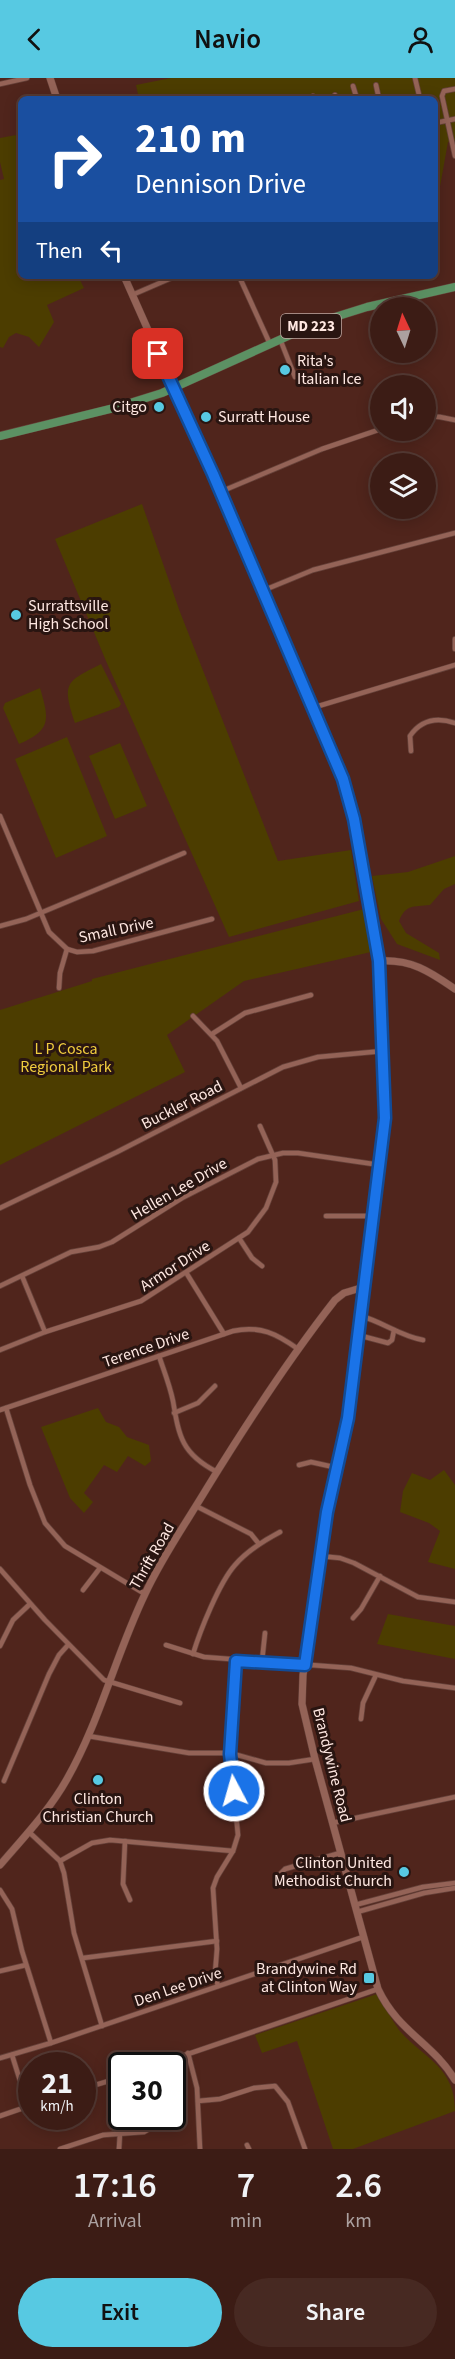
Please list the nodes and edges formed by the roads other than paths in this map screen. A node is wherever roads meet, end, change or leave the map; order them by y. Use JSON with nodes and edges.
{"nodes":[{"id":1,"x":27,"y":78,"type":"edge"},
{"id":2,"x":50,"y":78,"type":"edge"},
{"id":3,"x":415,"y":78,"type":"edge"},
{"id":4,"x":0,"y":84,"type":"edge"},
{"id":5,"x":376,"y":85,"type":"dead end"},
{"id":6,"x":353,"y":86,"type":"dead end"},
{"id":7,"x":455,"y":89,"type":"edge"},
{"id":8,"x":56,"y":96,"type":"edge"},
{"id":9,"x":356,"y":96,"type":"edge"},
{"id":10,"x":378,"y":96,"type":"edge"},
{"id":11,"x":419,"y":96,"type":"edge"},
{"id":12,"x":442,"y":98,"type":"junction"},
{"id":13,"x":438,"y":99,"type":"edge"},
{"id":14,"x":455,"y":119,"type":"edge"},
{"id":15,"x":447,"y":121,"type":"junction"},
{"id":16,"x":438,"y":122,"type":"edge"},
{"id":17,"x":455,"y":156,"type":"edge"},
{"id":18,"x":125,"y":279,"type":"edge"},
{"id":19,"x":169,"y":279,"type":"edge"},
{"id":20,"x":240,"y":279,"type":"edge"},
{"id":21,"x":455,"y":287,"type":"edge"},
{"id":22,"x":132,"y":295,"type":"junction"},
{"id":23,"x":280,"y":339,"type":"junction"},
{"id":24,"x":270,"y":344,"type":"junction"},
{"id":25,"x":296,"y":377,"type":"dead end"},
{"id":26,"x":174,"y":388,"type":"junction"},
{"id":27,"x":436,"y":417,"type":"edge"},
{"id":28,"x":455,"y":420,"type":"edge"},
{"id":29,"x":370,"y":433,"type":"edge"},
{"id":30,"x":0,"y":436,"type":"edge"},
{"id":31,"x":220,"y":492,"type":"junction"},
{"id":32,"x":455,"y":533,"type":"edge"},
{"id":33,"x":262,"y":591,"type":"junction"},
{"id":34,"x":455,"y":639,"type":"edge"},
{"id":35,"x":455,"y":649,"type":"edge"},
{"id":36,"x":455,"y":665,"type":"edge"},
{"id":37,"x":312,"y":708,"type":"junction"},
{"id":38,"x":455,"y":723,"type":"edge"},
{"id":39,"x":411,"y":752,"type":"dead end"},
{"id":40,"x":0,"y":816,"type":"edge"},
{"id":41,"x":184,"y":853,"type":"dead end"},
{"id":42,"x":41,"y":912,"type":"junction"},
{"id":43,"x":212,"y":919,"type":"dead end"},
{"id":44,"x":0,"y":926,"type":"edge"},
{"id":45,"x":67,"y":949,"type":"junction"},
{"id":46,"x":379,"y":961,"type":"junction"},
{"id":47,"x":59,"y":988,"type":"dead end"},
{"id":48,"x":455,"y":988,"type":"edge"},
{"id":49,"x":311,"y":994,"type":"dead end"},
{"id":50,"x":193,"y":1016,"type":"dead end"},
{"id":51,"x":212,"y":1034,"type":"junction"},
{"id":52,"x":383,"y":1051,"type":"junction"},
{"id":53,"x":241,"y":1088,"type":"junction"},
{"id":54,"x":260,"y":1126,"type":"dead end"},
{"id":55,"x":273,"y":1155,"type":"junction"},
{"id":56,"x":380,"y":1165,"type":"junction"},
{"id":57,"x":0,"y":1209,"type":"edge"},
{"id":58,"x":326,"y":1216,"type":"dead end"},
{"id":59,"x":374,"y":1216,"type":"junction"},
{"id":60,"x":239,"y":1238,"type":"junction"},
{"id":61,"x":262,"y":1266,"type":"dead end"},
{"id":62,"x":187,"y":1274,"type":"junction"},
{"id":63,"x":22,"y":1276,"type":"junction"},
{"id":64,"x":0,"y":1286,"type":"edge"},
{"id":65,"x":364,"y":1287,"type":"junction"},
{"id":66,"x":361,"y":1316,"type":"junction"},
{"id":67,"x":394,"y":1330,"type":"junction"},
{"id":68,"x":45,"y":1332,"type":"junction"},
{"id":69,"x":224,"y":1334,"type":"junction"},
{"id":70,"x":358,"y":1335,"type":"junction"},
{"id":71,"x":423,"y":1340,"type":"dead end"},
{"id":72,"x":298,"y":1349,"type":"junction"},
{"id":73,"x":0,"y":1350,"type":"edge"},
{"id":74,"x":159,"y":1356,"type":"junction"},
{"id":75,"x":216,"y":1386,"type":"dead end"},
{"id":76,"x":3,"y":1409,"type":"edge"},
{"id":77,"x":174,"y":1413,"type":"junction"},
{"id":78,"x":299,"y":1465,"type":"dead end"},
{"id":79,"x":338,"y":1468,"type":"junction"},
{"id":80,"x":217,"y":1472,"type":"junction"},
{"id":81,"x":196,"y":1506,"type":"junction"},
{"id":82,"x":280,"y":1532,"type":"dead end"},
{"id":83,"x":259,"y":1544,"type":"junction"},
{"id":84,"x":321,"y":1556,"type":"junction"},
{"id":85,"x":100,"y":1568,"type":"junction"},
{"id":86,"x":0,"y":1569,"type":"edge"},
{"id":87,"x":380,"y":1576,"type":"junction"},
{"id":88,"x":83,"y":1590,"type":"dead end"},
{"id":89,"x":145,"y":1594,"type":"junction"},
{"id":90,"x":455,"y":1602,"type":"edge"},
{"id":91,"x":30,"y":1604,"type":"junction"},
{"id":92,"x":353,"y":1618,"type":"dead end"},
{"id":93,"x":265,"y":1633,"type":"dead end"},
{"id":94,"x":1,"y":1642,"type":"edge"},
{"id":95,"x":68,"y":1645,"type":"junction"},
{"id":96,"x":166,"y":1646,"type":"dead end"},
{"id":97,"x":193,"y":1654,"type":"junction"},
{"id":98,"x":236,"y":1661,"type":"junction"},
{"id":99,"x":262,"y":1661,"type":"junction"},
{"id":100,"x":305,"y":1665,"type":"junction"},
{"id":101,"x":376,"y":1675,"type":"junction"},
{"id":102,"x":109,"y":1682,"type":"junction"},
{"id":103,"x":455,"y":1688,"type":"edge"},
{"id":104,"x":180,"y":1703,"type":"dead end"},
{"id":105,"x":361,"y":1719,"type":"dead end"},
{"id":106,"x":88,"y":1736,"type":"junction"},
{"id":107,"x":230,"y":1754,"type":"junction"},
{"id":108,"x":315,"y":1760,"type":"junction"},
{"id":109,"x":4,"y":1781,"type":"dead end"},
{"id":110,"x":455,"y":1797,"type":"edge"},
{"id":111,"x":332,"y":1823,"type":"junction"},
{"id":112,"x":29,"y":1832,"type":"junction"},
{"id":113,"x":125,"y":1841,"type":"junction"},
{"id":114,"x":233,"y":1851,"type":"junction"},
{"id":115,"x":340,"y":1853,"type":"junction"},
{"id":116,"x":3,"y":1856,"type":"edge"},
{"id":117,"x":60,"y":1861,"type":"junction"},
{"id":118,"x":0,"y":1865,"type":"edge"},
{"id":119,"x":279,"y":1875,"type":"dead end"},
{"id":120,"x":455,"y":1883,"type":"edge"},
{"id":121,"x":455,"y":1888,"type":"edge"},
{"id":122,"x":0,"y":1890,"type":"edge"},
{"id":123,"x":130,"y":1900,"type":"dead end"},
{"id":124,"x":356,"y":1908,"type":"junction"},
{"id":125,"x":363,"y":1937,"type":"junction"},
{"id":126,"x":217,"y":1941,"type":"junction"},
{"id":127,"x":83,"y":1958,"type":"junction"},
{"id":128,"x":26,"y":1965,"type":"junction"},
{"id":129,"x":0,"y":1971,"type":"edge"},
{"id":130,"x":218,"y":1986,"type":"junction"},
{"id":131,"x":378,"y":1989,"type":"junction"},
{"id":132,"x":102,"y":2026,"type":"junction"},
{"id":133,"x":51,"y":2043,"type":"junction"},
{"id":134,"x":188,"y":2053,"type":"joint"},
{"id":135,"x":12,"y":2055,"type":"junction"},
{"id":136,"x":0,"y":2058,"type":"edge"},
{"id":137,"x":18,"y":2072,"type":"edge"},
{"id":138,"x":455,"y":2080,"type":"edge"},
{"id":139,"x":198,"y":2101,"type":"junction"},
{"id":140,"x":18,"y":2110,"type":"edge"},
{"id":141,"x":0,"y":2116,"type":"edge"},
{"id":142,"x":120,"y":2130,"type":"edge"},
{"id":143,"x":147,"y":2130,"type":"edge"},
{"id":144,"x":120,"y":2133,"type":"junction"},
{"id":145,"x":60,"y":2149,"type":"edge"},
{"id":146,"x":119,"y":2149,"type":"edge"},
{"id":147,"x":200,"y":2149,"type":"edge"},
{"id":148,"x":305,"y":2149,"type":"edge"}],
"edges":[{"from":1,"to":4,"type":"street"},
{"from":2,"to":8,"type":"main road"},
{"from":3,"to":11,"type":"street"},
{"from":5,"to":10,"type":"street"},
{"from":6,"to":9,"type":"street"},
{"from":7,"to":12,"type":"street"},
{"from":12,"to":13,"type":"street"},
{"from":12,"to":15,"type":"street"},
{"from":14,"to":15,"type":"street"},
{"from":15,"to":16,"type":"street"},
{"from":15,"to":17,"type":"street"},
{"from":18,"to":22,"type":"main road","name":"Brandywine Road"},
{"from":19,"to":22,"type":"street"},
{"from":20,"to":24,"type":"street"},
{"from":21,"to":23,"type":"main road","number":"MD 223"},
{"from":22,"to":26,"type":"main road","name":"Brandywine Road"},
{"from":23,"to":24,"type":"main road","number":"MD 223"},
{"from":23,"to":25,"type":"street"},
{"from":24,"to":26,"type":"main road","number":"MD 223"},
{"from":26,"to":30,"type":"main road","number":"MD 223"},
{"from":26,"to":31,"type":"main road","name":"Brandywine Road"},
{"from":27,"to":28,"type":"street"},
{"from":29,"to":31,"type":"street"},
{"from":31,"to":33,"type":"main road","name":"Brandywine Road"},
{"from":32,"to":33,"type":"street"},
{"from":33,"to":37,"type":"main road","name":"Brandywine Road"},
{"from":34,"to":35,"type":"street"},
{"from":36,"to":37,"type":"street"},
{"from":37,"to":46,"type":"main road","name":"Brandywine Road"},
{"from":38,"to":39,"type":"street"},
{"from":40,"to":42,"type":"street","name":"Small Drive"},
{"from":41,"to":42,"type":"street"},
{"from":42,"to":44,"type":"street"},
{"from":42,"to":45,"type":"street","name":"Small Drive"},
{"from":43,"to":45,"type":"street","name":"Small Drive"},
{"from":45,"to":47,"type":"street"},
{"from":46,"to":48,"type":"main road"},
{"from":46,"to":52,"type":"main road","name":"Brandywine Road"},
{"from":49,"to":51,"type":"street"},
{"from":50,"to":51,"type":"street"},
{"from":51,"to":53,"type":"street"},
{"from":52,"to":53,"type":"street","name":"Buckler Road"},
{"from":52,"to":56,"type":"main road","name":"Brandywine Road"},
{"from":53,"to":57,"type":"street","name":"Buckler Road"},
{"from":54,"to":55,"type":"street","name":"Armor Drive"},
{"from":55,"to":56,"type":"street","name":"Hellen Lee Drive"},
{"from":55,"to":60,"type":"street","name":"Armor Drive"},
{"from":55,"to":63,"type":"street","name":"Hellen Lee Drive"},
{"from":56,"to":59,"type":"main road","name":"Brandywine Road"},
{"from":58,"to":59,"type":"street"},
{"from":59,"to":65,"type":"main road","name":"Brandywine Road"},
{"from":60,"to":61,"type":"street"},
{"from":60,"to":62,"type":"street","name":"Armor Drive"},
{"from":62,"to":68,"type":"street","name":"Armor Drive"},
{"from":62,"to":69,"type":"street"},
{"from":63,"to":64,"type":"street","name":"Hellen Lee Drive"},
{"from":63,"to":68,"type":"street"},
{"from":65,"to":66,"type":"main road","name":"Brandywine Road"},
{"from":65,"to":72,"type":"main road","name":"Thrift Road"},
{"from":66,"to":67,"type":"street"},
{"from":66,"to":70,"type":"main road","name":"Brandywine Road"},
{"from":67,"to":70,"type":"street"},
{"from":67,"to":71,"type":"street"},
{"from":68,"to":73,"type":"street","name":"Armor Drive"},
{"from":69,"to":72,"type":"street","name":"Terence Drive"},
{"from":69,"to":74,"type":"street","name":"Terence Drive"},
{"from":70,"to":79,"type":"main road","name":"Brandywine Road"},
{"from":72,"to":80,"type":"main road","name":"Thrift Road"},
{"from":74,"to":76,"type":"street","name":"Terence Drive"},
{"from":74,"to":77,"type":"street"},
{"from":75,"to":77,"type":"street"},
{"from":76,"to":85,"type":"street"},
{"from":77,"to":80,"type":"street"},
{"from":78,"to":79,"type":"street"},
{"from":79,"to":84,"type":"main road","name":"Brandywine Road"},
{"from":80,"to":81,"type":"main road","name":"Thrift Road"},
{"from":81,"to":83,"type":"street"},
{"from":81,"to":89,"type":"main road","name":"Thrift Road"},
{"from":82,"to":83,"type":"street"},
{"from":83,"to":97,"type":"street"},
{"from":84,"to":87,"type":"street"},
{"from":84,"to":100,"type":"main road","name":"Brandywine Road"},
{"from":85,"to":88,"type":"street"},
{"from":85,"to":89,"type":"street"},
{"from":86,"to":91,"type":"street"},
{"from":87,"to":90,"type":"street"},
{"from":87,"to":92,"type":"street"},
{"from":89,"to":102,"type":"main road","name":"Thrift Road"},
{"from":91,"to":94,"type":"street"},
{"from":91,"to":95,"type":"street"},
{"from":93,"to":99,"type":"street"},
{"from":95,"to":102,"type":"street"},
{"from":95,"to":109,"type":"street"},
{"from":96,"to":97,"type":"street"},
{"from":97,"to":98,"type":"street"},
{"from":98,"to":99,"type":"street"},
{"from":98,"to":107,"type":"street"},
{"from":99,"to":100,"type":"street"},
{"from":100,"to":101,"type":"street"},
{"from":100,"to":108,"type":"main road","name":"Brandywine Road"},
{"from":101,"to":103,"type":"street"},
{"from":101,"to":105,"type":"street"},
{"from":102,"to":104,"type":"street"},
{"from":102,"to":106,"type":"main road","name":"Thrift Road"},
{"from":106,"to":107,"type":"street"},
{"from":106,"to":112,"type":"main road","name":"Thrift Road"},
{"from":107,"to":108,"type":"street"},
{"from":107,"to":114,"type":"street"},
{"from":108,"to":111,"type":"main road","name":"Brandywine Road"},
{"from":110,"to":111,"type":"street"},
{"from":111,"to":115,"type":"main road","name":"Brandywine Road"},
{"from":112,"to":116,"type":"main road","name":"Thrift Road"},
{"from":112,"to":117,"type":"street"},
{"from":113,"to":114,"type":"street"},
{"from":113,"to":117,"type":"street"},
{"from":113,"to":123,"type":"street"},
{"from":114,"to":126,"type":"street"},
{"from":115,"to":119,"type":"street"},
{"from":115,"to":124,"type":"main road","name":"Brandywine Road"},
{"from":116,"to":118,"type":"main road","name":"Thrift Road"},
{"from":117,"to":127,"type":"street"},
{"from":120,"to":124,"type":"street"},
{"from":121,"to":124,"type":"street"},
{"from":122,"to":128,"type":"street"},
{"from":124,"to":125,"type":"main road","name":"Brandywine Road"},
{"from":125,"to":130,"type":"street","name":"Den Lee Drive"},
{"from":125,"to":131,"type":"main road","name":"Brandywine Road"},
{"from":126,"to":127,"type":"street"},
{"from":126,"to":130,"type":"street"},
{"from":127,"to":132,"type":"street"},
{"from":128,"to":129,"type":"street"},
{"from":128,"to":133,"type":"street"},
{"from":130,"to":132,"type":"street","name":"Den Lee Drive"},
{"from":131,"to":134,"type":"street"},
{"from":131,"to":138,"type":"main road","name":"Brandywine Road"},
{"from":132,"to":133,"type":"street","name":"Den Lee Drive"},
{"from":133,"to":135,"type":"street","name":"Den Lee Drive"},
{"from":134,"to":139,"type":"street"},
{"from":135,"to":136,"type":"street","name":"Den Lee Drive"},
{"from":135,"to":137,"type":"street"},
{"from":139,"to":147,"type":"street"},
{"from":139,"to":148,"type":"street"},
{"from":140,"to":141,"type":"street"},
{"from":142,"to":144,"type":"street"},
{"from":143,"to":144,"type":"street"},
{"from":144,"to":145,"type":"street"},
{"from":144,"to":146,"type":"street"}]}
